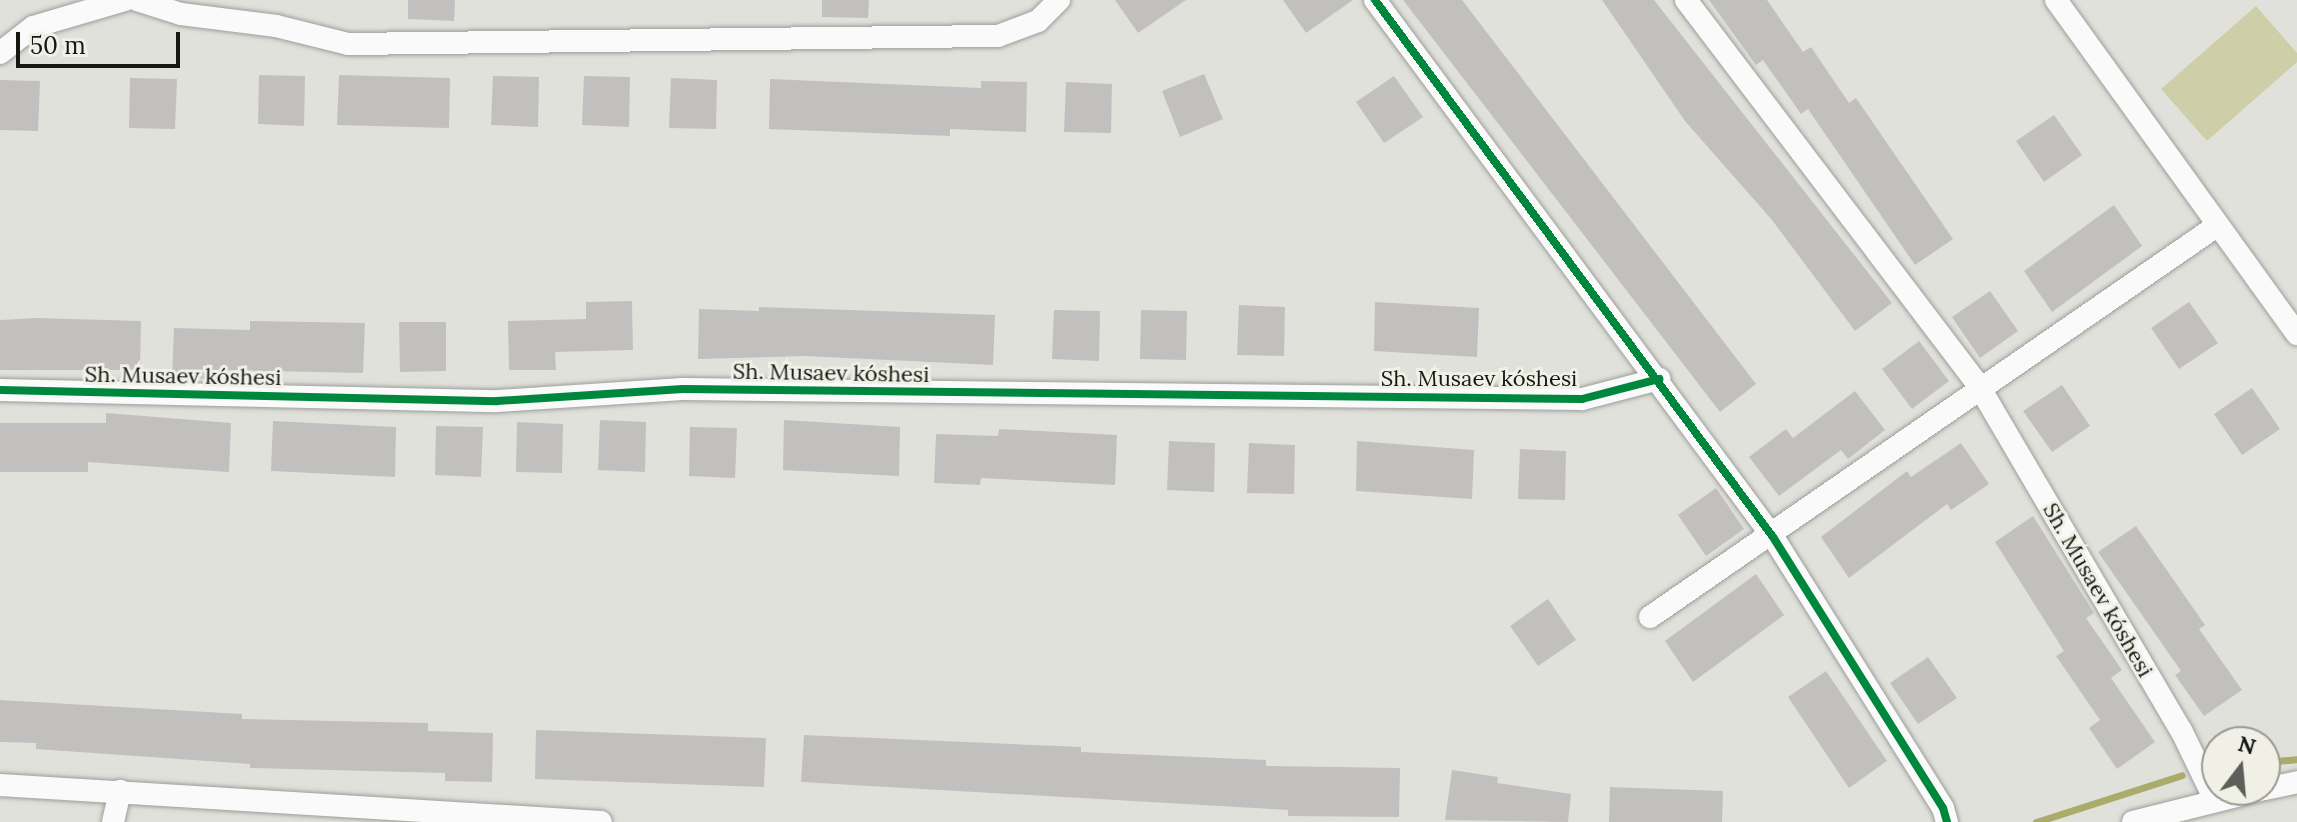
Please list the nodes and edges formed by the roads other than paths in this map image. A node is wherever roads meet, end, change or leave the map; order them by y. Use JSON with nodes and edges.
{"nodes":[{"id":1,"x":125,"y":0,"type":"edge"},
{"id":2,"x":137,"y":0,"type":"edge"},
{"id":3,"x":1059,"y":0,"type":"edge"},
{"id":4,"x":1375,"y":0,"type":"edge"},
{"id":5,"x":1686,"y":0,"type":"edge"},
{"id":6,"x":2056,"y":0,"type":"edge"},
{"id":7,"x":0,"y":53,"type":"edge"},
{"id":8,"x":2218,"y":225,"type":"junction"},
{"id":9,"x":2297,"y":334,"type":"edge"},
{"id":10,"x":1659,"y":379,"type":"junction"},
{"id":11,"x":1980,"y":388,"type":"junction"},
{"id":12,"x":0,"y":390,"type":"edge"},
{"id":13,"x":1773,"y":537,"type":"junction"},
{"id":14,"x":1650,"y":617,"type":"dead end"},
{"id":15,"x":2201,"y":771,"type":"edge"},
{"id":16,"x":0,"y":785,"type":"edge"},
{"id":17,"x":120,"y":791,"type":"junction"},
{"id":18,"x":2201,"y":804,"type":"edge"},
{"id":19,"x":113,"y":822,"type":"edge"},
{"id":20,"x":601,"y":822,"type":"edge"},
{"id":21,"x":1947,"y":822,"type":"edge"},
{"id":22,"x":2133,"y":822,"type":"edge"}],
"edges":[{"from":1,"to":7,"type":"street"},
{"from":2,"to":3,"type":"street"},
{"from":4,"to":10,"type":"street"},
{"from":5,"to":11,"type":"street","name":"Sh. Musaev kóshesi"},
{"from":6,"to":8,"type":"street"},
{"from":8,"to":9,"type":"street"},
{"from":8,"to":11,"type":"street"},
{"from":10,"to":12,"type":"street","name":"Sh. Musaev kóshesi"},
{"from":10,"to":13,"type":"street"},
{"from":11,"to":13,"type":"street"},
{"from":11,"to":15,"type":"street","name":"Sh. Musaev kóshesi"},
{"from":13,"to":14,"type":"street"},
{"from":13,"to":21,"type":"street"},
{"from":16,"to":17,"type":"street"},
{"from":17,"to":19,"type":"street"},
{"from":17,"to":20,"type":"street"},
{"from":18,"to":22,"type":"street"}]}
